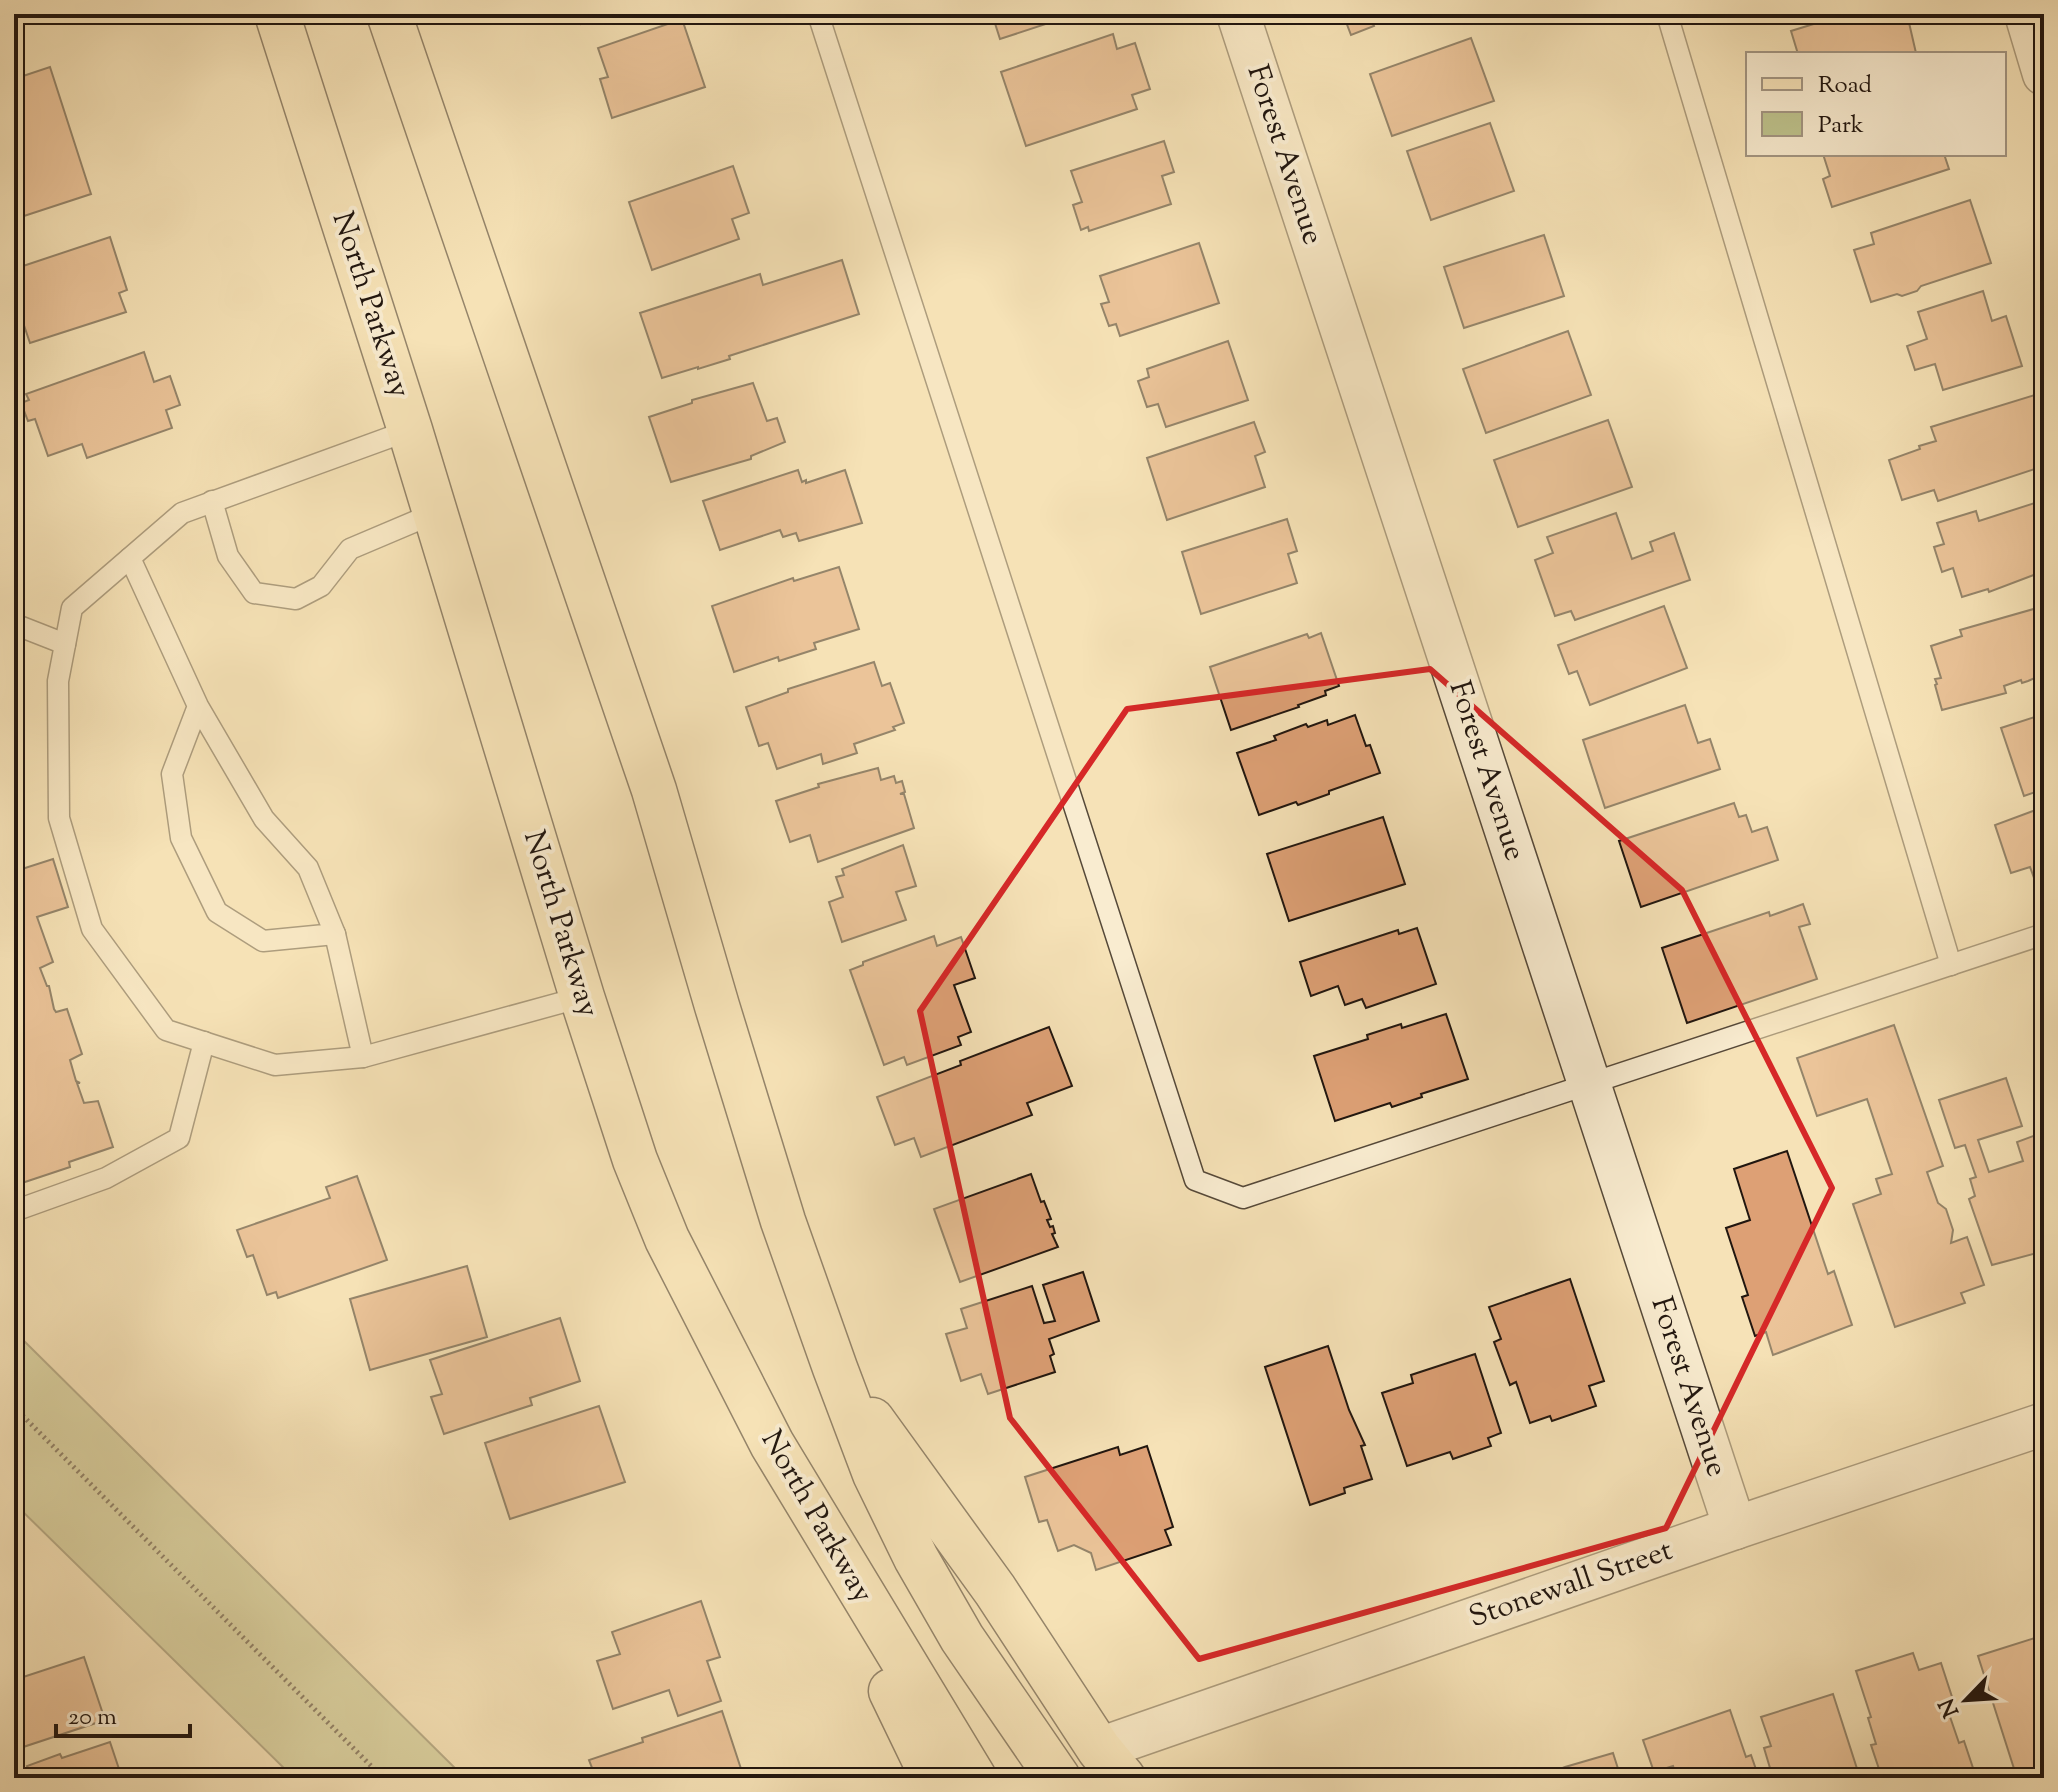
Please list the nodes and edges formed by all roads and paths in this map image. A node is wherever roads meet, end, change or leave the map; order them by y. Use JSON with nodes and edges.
{"nodes":[{"id":1,"x":277,"y":14,"type":"edge"},
{"id":2,"x":389,"y":14,"type":"edge"},
{"id":3,"x":818,"y":14,"type":"edge"},
{"id":4,"x":1238,"y":14,"type":"edge"},
{"id":5,"x":1667,"y":14,"type":"edge"},
{"id":6,"x":2026,"y":14,"type":"edge"},
{"id":7,"x":2044,"y":74,"type":"edge"},
{"id":8,"x":410,"y":430,"type":"junction"},
{"id":9,"x":212,"y":501,"type":"junction"},
{"id":10,"x":435,"y":513,"type":"junction"},
{"id":11,"x":130,"y":558,"type":"junction"},
{"id":12,"x":14,"y":624,"type":"edge"},
{"id":13,"x":65,"y":644,"type":"junction"},
{"id":14,"x":198,"y":706,"type":"junction"},
{"id":15,"x":335,"y":934,"type":"junction"},
{"id":16,"x":2044,"y":934,"type":"edge"},
{"id":17,"x":1951,"y":965,"type":"junction"},
{"id":18,"x":582,"y":997,"type":"junction"},
{"id":19,"x":204,"y":1042,"type":"junction"},
{"id":20,"x":363,"y":1057,"type":"junction"},
{"id":21,"x":1588,"y":1083,"type":"junction"},
{"id":22,"x":14,"y":1211,"type":"edge"},
{"id":23,"x":835,"y":1368,"type":"junction"},
{"id":24,"x":14,"y":1407,"type":"edge"},
{"id":25,"x":2044,"y":1424,"type":"edge"},
{"id":26,"x":772,"y":1444,"type":"junction"},
{"id":27,"x":1735,"y":1528,"type":"junction"},
{"id":28,"x":1111,"y":1763,"type":"edge"},
{"id":29,"x":383,"y":1778,"type":"edge"},
{"id":30,"x":933,"y":1778,"type":"edge"},
{"id":31,"x":974,"y":1778,"type":"edge"},
{"id":32,"x":1058,"y":1778,"type":"edge"}],
"edges":[{"from":1,"to":8,"type":"main road","name":"North Parkway"},
{"from":2,"to":23,"type":"main road"},
{"from":3,"to":21,"type":"lane"},
{"from":4,"to":21,"type":"street","name":"Forest Avenue"},
{"from":5,"to":17,"type":"lane"},
{"from":6,"to":7,"type":"street"},
{"from":8,"to":9,"type":"lane"},
{"from":8,"to":10,"type":"main road","name":"North Parkway"},
{"from":9,"to":10,"type":"lane"},
{"from":9,"to":11,"type":"lane"},
{"from":10,"to":18,"type":"main road","name":"North Parkway"},
{"from":11,"to":13,"type":"lane"},
{"from":11,"to":14,"type":"lane"},
{"from":12,"to":13,"type":"lane"},
{"from":13,"to":19,"type":"lane"},
{"from":14,"to":15,"type":"lane"},
{"from":14,"to":15,"type":"lane"},
{"from":15,"to":20,"type":"lane"},
{"from":16,"to":17,"type":"lane"},
{"from":17,"to":21,"type":"lane"},
{"from":18,"to":20,"type":"lane"},
{"from":18,"to":26,"type":"main road","name":"North Parkway"},
{"from":19,"to":20,"type":"lane"},
{"from":19,"to":22,"type":"lane"},
{"from":21,"to":27,"type":"street","name":"Forest Avenue"},
{"from":23,"to":28,"type":"main road"},
{"from":23,"to":32,"type":"main road"},
{"from":24,"to":29,"type":"path"},
{"from":25,"to":27,"type":"street","name":"Stonewall Street"},
{"from":26,"to":30,"type":"main road"},
{"from":26,"to":31,"type":"main road","name":"North Parkway"},
{"from":27,"to":28,"type":"street","name":"Stonewall Street"}]}
